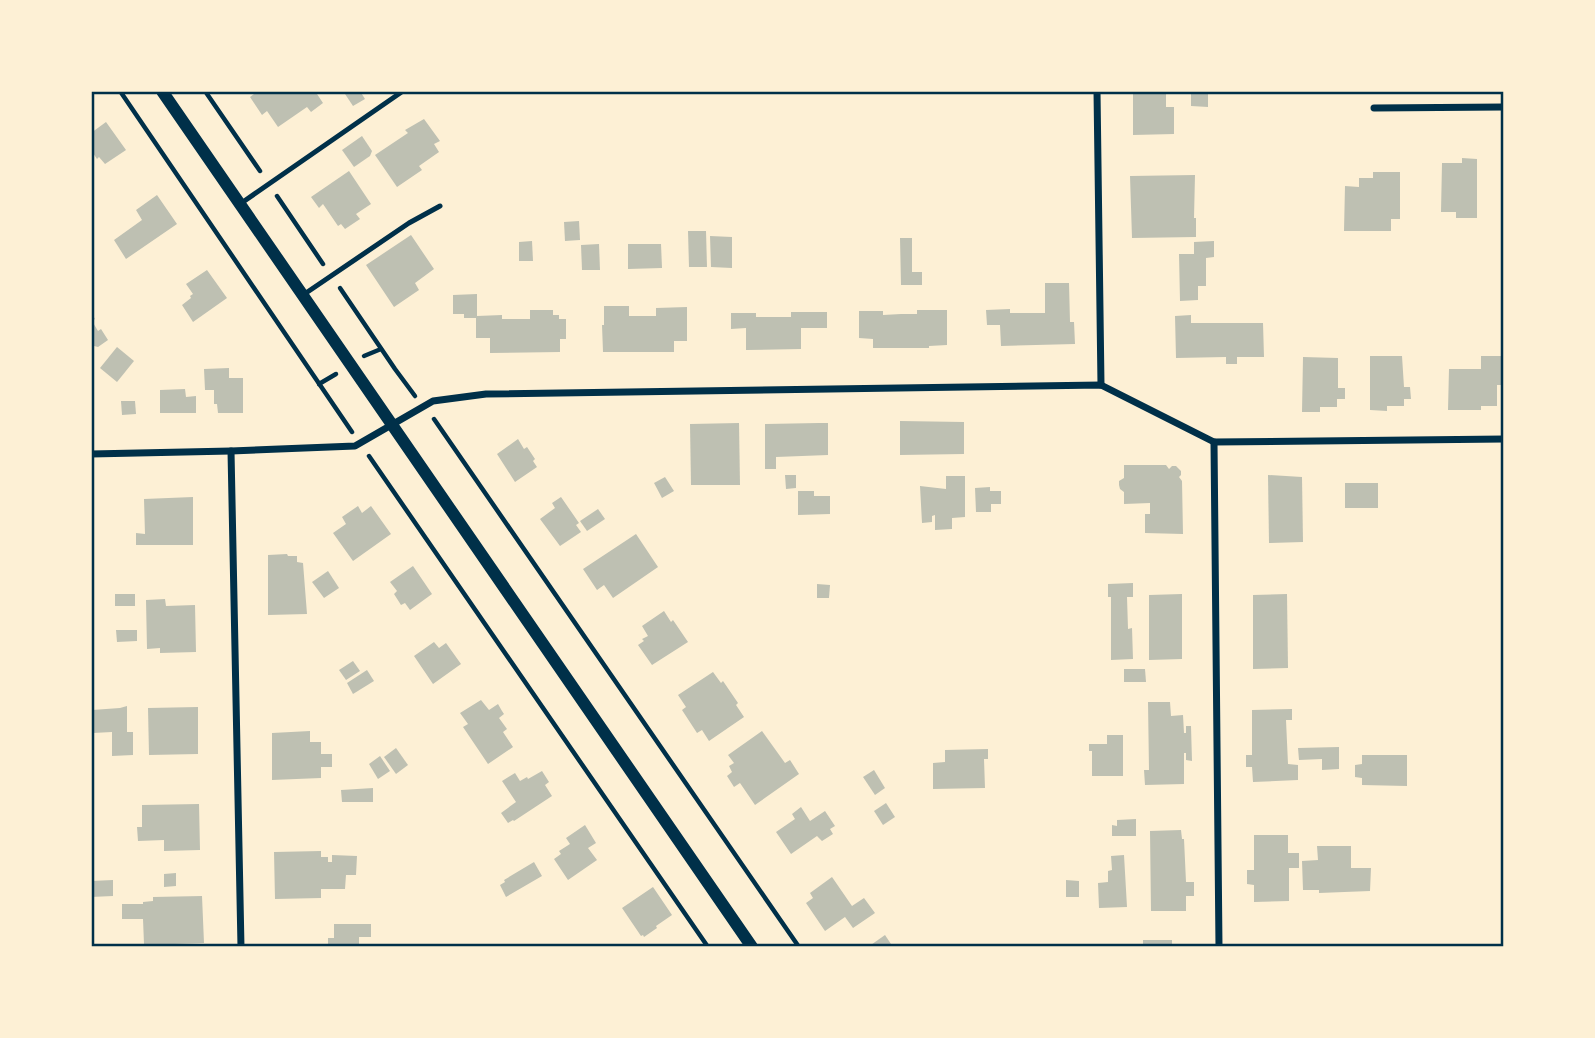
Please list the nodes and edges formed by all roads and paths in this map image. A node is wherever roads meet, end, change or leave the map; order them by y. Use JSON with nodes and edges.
{"nodes":[{"id":1,"x":120,"y":91,"type":"edge"},
{"id":2,"x":162,"y":91,"type":"edge"},
{"id":3,"x":205,"y":91,"type":"edge"},
{"id":4,"x":403,"y":91,"type":"edge"},
{"id":5,"x":1097,"y":91,"type":"edge"},
{"id":6,"x":1504,"y":107,"type":"edge"},
{"id":7,"x":1374,"y":108,"type":"dead end"},
{"id":8,"x":269,"y":184,"type":"junction"},
{"id":9,"x":240,"y":204,"type":"junction"},
{"id":10,"x":440,"y":206,"type":"dead end"},
{"id":11,"x":331,"y":276,"type":"junction"},
{"id":12,"x":303,"y":295,"type":"junction"},
{"id":13,"x":381,"y":349,"type":"junction"},
{"id":14,"x":360,"y":359,"type":"dead end"},
{"id":15,"x":341,"y":371,"type":"dead end"},
{"id":16,"x":319,"y":384,"type":"junction"},
{"id":17,"x":406,"y":385,"type":"dead end"},
{"id":18,"x":1101,"y":385,"type":"junction"},
{"id":19,"x":346,"y":424,"type":"dead end"},
{"id":20,"x":393,"y":424,"type":"junction"},
{"id":21,"x":438,"y":424,"type":"dead end"},
{"id":22,"x":1504,"y":439,"type":"edge"},
{"id":23,"x":1214,"y":442,"type":"junction"},
{"id":24,"x":231,"y":451,"type":"junction"},
{"id":25,"x":91,"y":454,"type":"edge"},
{"id":26,"x":369,"y":456,"type":"dead end"},
{"id":27,"x":241,"y":947,"type":"edge"},
{"id":28,"x":708,"y":947,"type":"edge"},
{"id":29,"x":752,"y":947,"type":"edge"},
{"id":30,"x":799,"y":947,"type":"edge"},
{"id":31,"x":1219,"y":947,"type":"edge"}],
"edges":[{"from":1,"to":16,"type":"path"},
{"from":2,"to":9,"type":"street"},
{"from":3,"to":8,"type":"path"},
{"from":4,"to":8,"type":"lane"},
{"from":5,"to":18,"type":"street"},
{"from":6,"to":7,"type":"street"},
{"from":8,"to":9,"type":"lane"},
{"from":8,"to":11,"type":"path"},
{"from":9,"to":12,"type":"street"},
{"from":10,"to":11,"type":"lane"},
{"from":11,"to":12,"type":"lane"},
{"from":11,"to":13,"type":"path"},
{"from":12,"to":20,"type":"street"},
{"from":13,"to":14,"type":"path"},
{"from":13,"to":17,"type":"path"},
{"from":15,"to":16,"type":"path"},
{"from":16,"to":19,"type":"path"},
{"from":18,"to":20,"type":"street"},
{"from":18,"to":23,"type":"street"},
{"from":20,"to":24,"type":"street"},
{"from":20,"to":29,"type":"street"},
{"from":21,"to":30,"type":"path"},
{"from":22,"to":23,"type":"street"},
{"from":23,"to":31,"type":"street"},
{"from":24,"to":25,"type":"street"},
{"from":24,"to":27,"type":"street"},
{"from":26,"to":28,"type":"path"}]}
